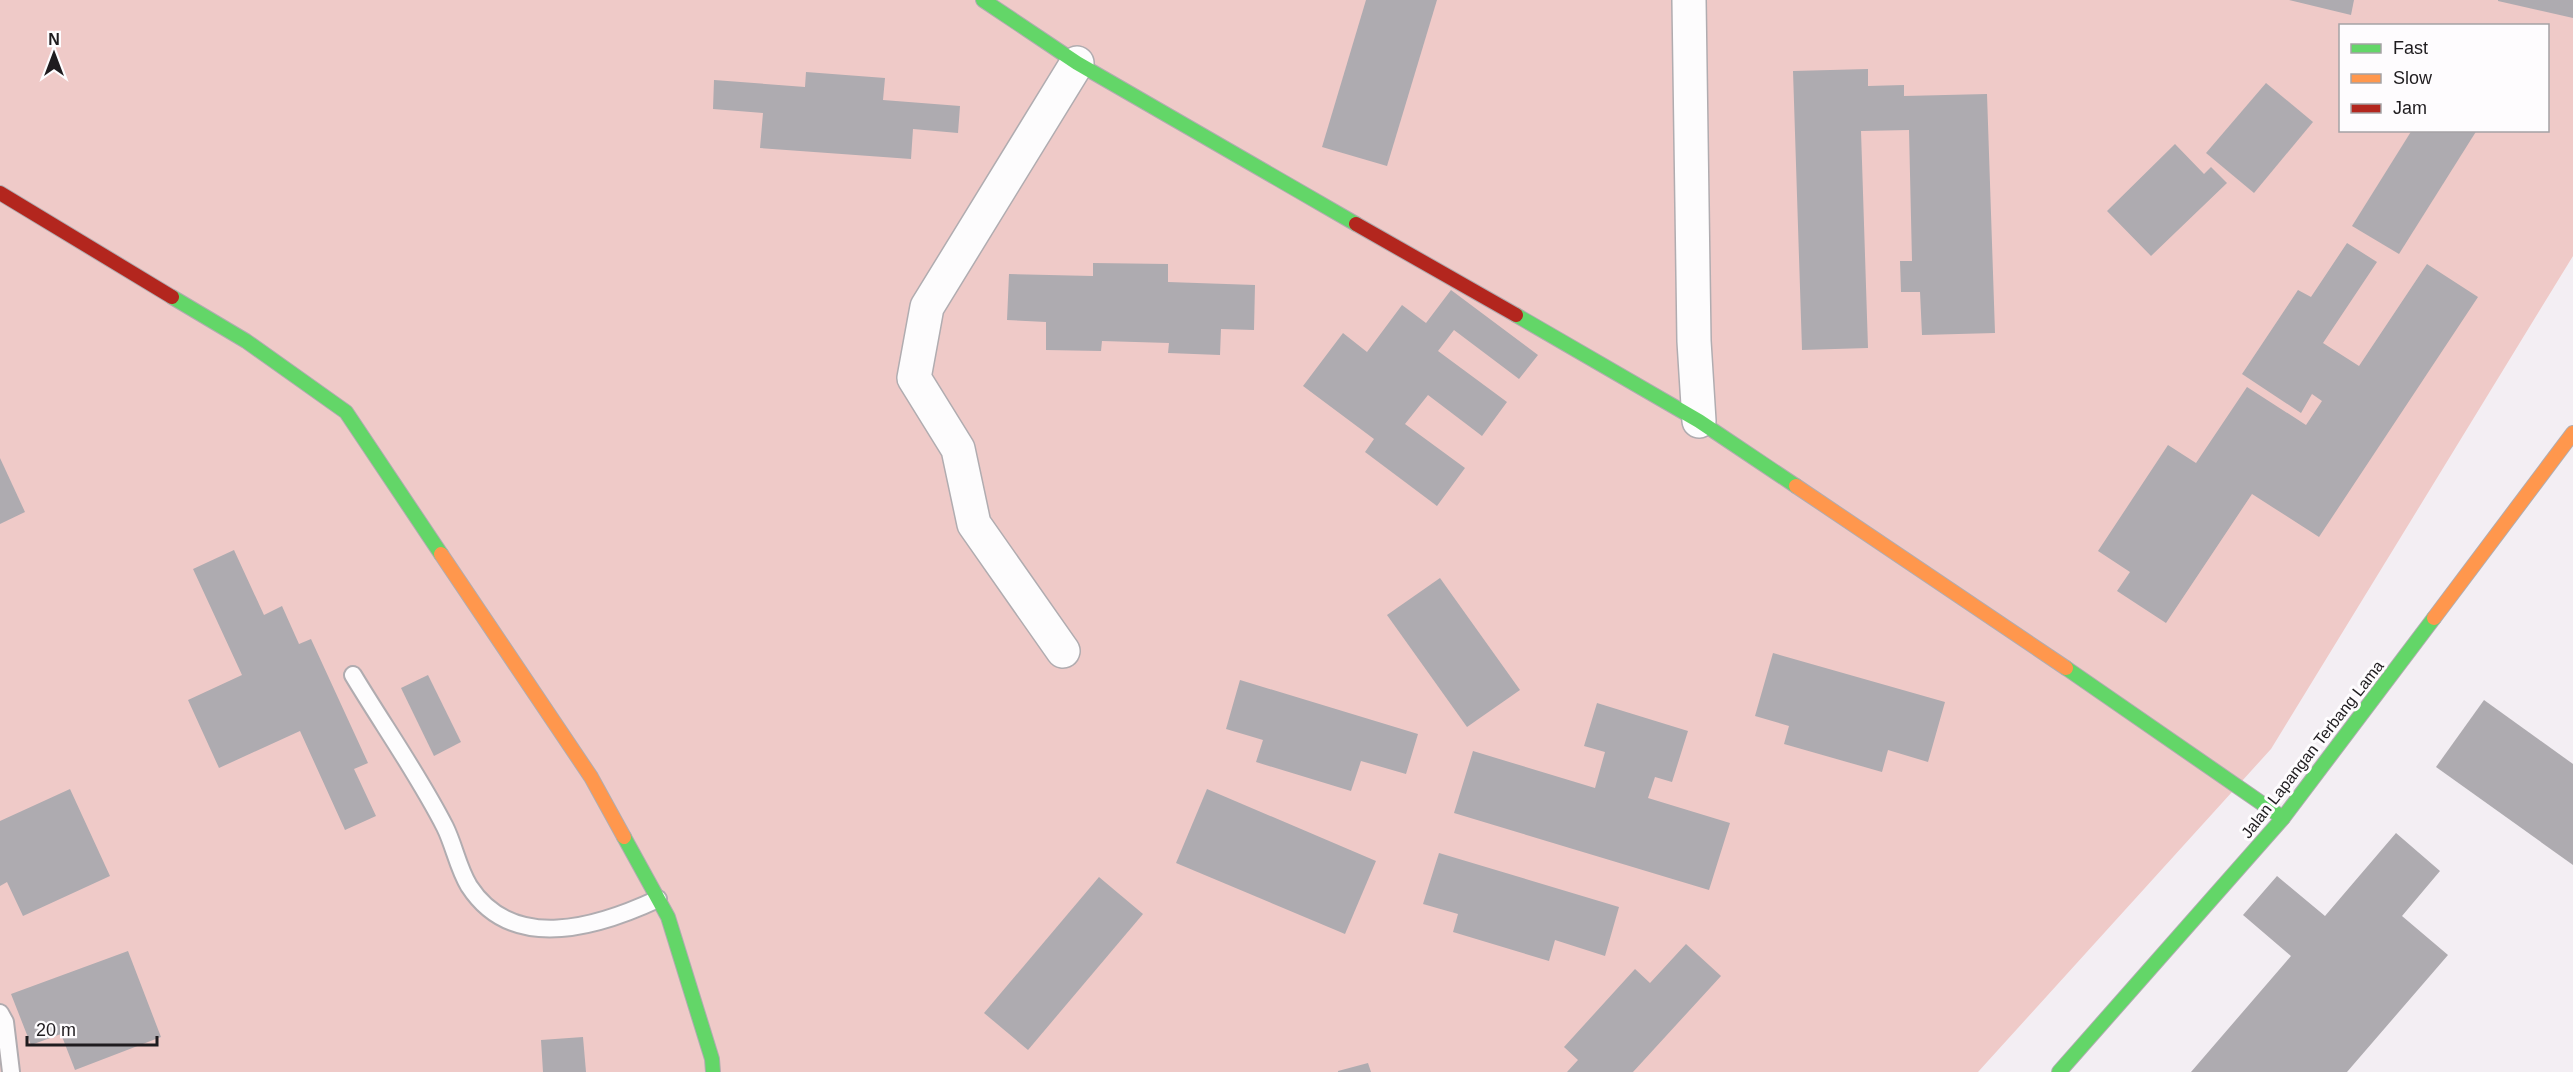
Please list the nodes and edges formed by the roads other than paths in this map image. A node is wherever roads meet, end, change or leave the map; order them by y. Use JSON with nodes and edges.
{"nodes":[{"id":1,"x":983,"y":0,"type":"edge"},
{"id":2,"x":1689,"y":0,"type":"edge"},
{"id":3,"x":1077,"y":63,"type":"junction"},
{"id":4,"x":0,"y":194,"type":"edge"},
{"id":5,"x":1699,"y":421,"type":"junction"},
{"id":6,"x":2573,"y":433,"type":"edge"},
{"id":7,"x":1063,"y":651,"type":"dead end"},
{"id":8,"x":353,"y":675,"type":"dead end"},
{"id":9,"x":2283,"y":818,"type":"junction"},
{"id":10,"x":658,"y":899,"type":"junction"},
{"id":11,"x":0,"y":1013,"type":"edge"},
{"id":12,"x":11,"y":1072,"type":"edge"},
{"id":13,"x":713,"y":1072,"type":"edge"},
{"id":14,"x":2060,"y":1072,"type":"edge"}],
"edges":[{"from":1,"to":3,"type":"street"},
{"from":2,"to":5,"type":"street"},
{"from":3,"to":5,"type":"street"},
{"from":3,"to":7,"type":"street"},
{"from":4,"to":10,"type":"street"},
{"from":5,"to":9,"type":"street"},
{"from":6,"to":9,"type":"street","name":"Jalan Lapangan Terbang Lama"},
{"from":8,"to":10,"type":"lane"},
{"from":9,"to":14,"type":"street","name":"Jalan Lapangan Terbang Lama"},
{"from":10,"to":13,"type":"street"},
{"from":11,"to":12,"type":"lane"}]}
